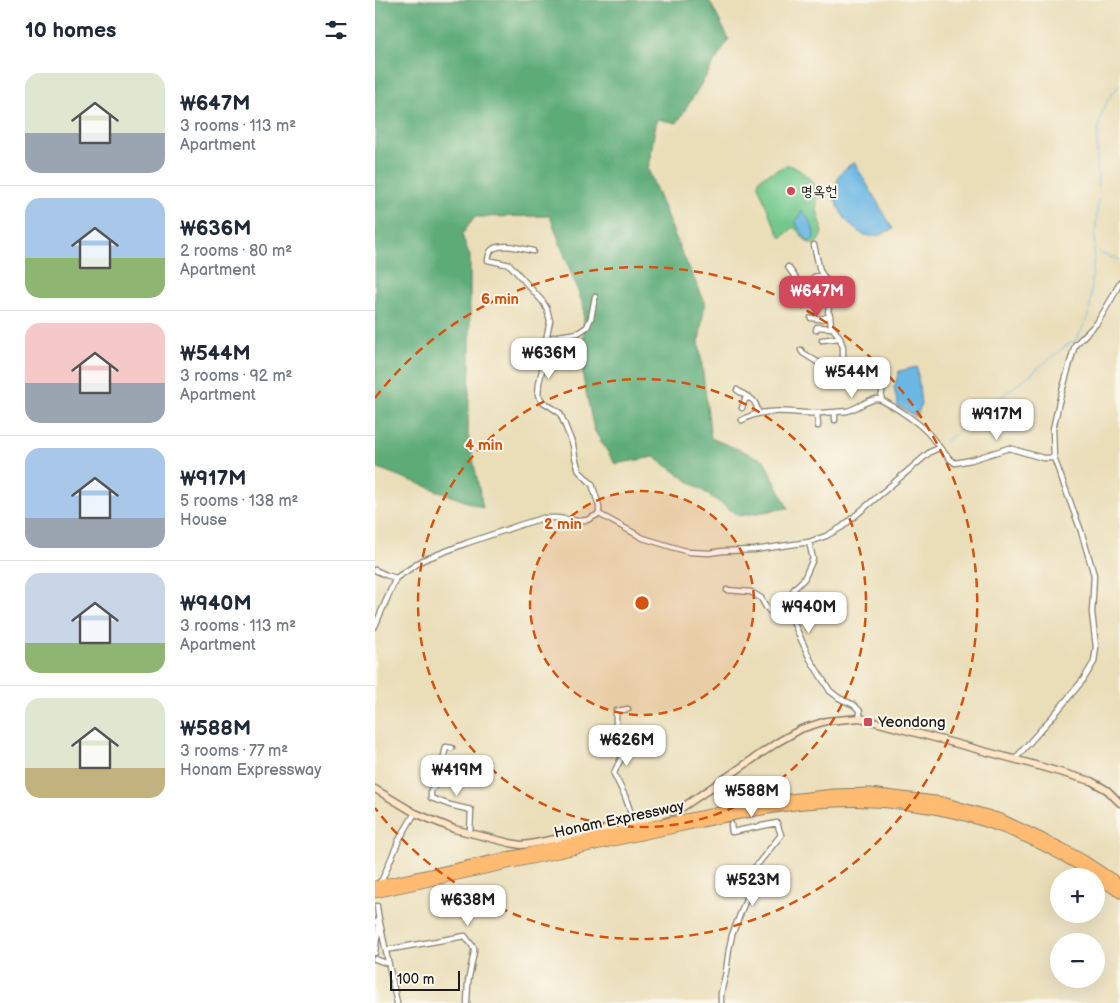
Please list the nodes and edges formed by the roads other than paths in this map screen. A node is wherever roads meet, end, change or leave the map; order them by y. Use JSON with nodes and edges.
{"nodes":[{"id":1,"x":814,"y":245,"type":"dead end"},
{"id":2,"x":533,"y":250,"type":"dead end"},
{"id":3,"x":788,"y":267,"type":"dead end"},
{"id":4,"x":823,"y":275,"type":"junction"},
{"id":5,"x":1120,"y":282,"type":"edge"},
{"id":6,"x":595,"y":298,"type":"dead end"},
{"id":7,"x":830,"y":316,"type":"junction"},
{"id":8,"x":811,"y":318,"type":"dead end"},
{"id":9,"x":833,"y":328,"type":"junction"},
{"id":10,"x":816,"y":330,"type":"dead end"},
{"id":11,"x":840,"y":338,"type":"junction"},
{"id":12,"x":546,"y":339,"type":"junction"},
{"id":13,"x":822,"y":340,"type":"dead end"},
{"id":14,"x":801,"y":350,"type":"dead end"},
{"id":15,"x":845,"y":364,"type":"junction"},
{"id":16,"x":737,"y":390,"type":"dead end"},
{"id":17,"x":750,"y":398,"type":"junction"},
{"id":18,"x":881,"y":400,"type":"junction"},
{"id":19,"x":741,"y":408,"type":"dead end"},
{"id":20,"x":835,"y":412,"type":"junction"},
{"id":21,"x":817,"y":413,"type":"junction"},
{"id":22,"x":758,"y":414,"type":"junction"},
{"id":23,"x":742,"y":420,"type":"dead end"},
{"id":24,"x":835,"y":420,"type":"dead end"},
{"id":25,"x":818,"y":426,"type":"dead end"},
{"id":26,"x":939,"y":448,"type":"junction"},
{"id":27,"x":1054,"y":458,"type":"junction"},
{"id":28,"x":599,"y":514,"type":"junction"},
{"id":29,"x":809,"y":542,"type":"junction"},
{"id":30,"x":375,"y":563,"type":"edge"},
{"id":31,"x":376,"y":571,"type":"edge"},
{"id":32,"x":396,"y":578,"type":"junction"},
{"id":33,"x":727,"y":590,"type":"dead end"},
{"id":34,"x":791,"y":617,"type":"junction"},
{"id":35,"x":375,"y":626,"type":"edge"},
{"id":36,"x":628,"y":709,"type":"dead end"},
{"id":37,"x":860,"y":718,"type":"junction"},
{"id":38,"x":452,"y":748,"type":"dead end"},
{"id":39,"x":1015,"y":759,"type":"junction"},
{"id":40,"x":721,"y":781,"type":"junction"},
{"id":41,"x":375,"y":789,"type":"edge"},
{"id":42,"x":727,"y":803,"type":"dead end"},
{"id":43,"x":1120,"y":803,"type":"edge"},
{"id":44,"x":415,"y":813,"type":"junction"},
{"id":45,"x":634,"y":822,"type":"junction"},
{"id":46,"x":731,"y":824,"type":"dead end"},
{"id":47,"x":471,"y":833,"type":"junction"},
{"id":48,"x":1081,"y":868,"type":"edge"},
{"id":49,"x":1105,"y":883,"type":"edge"},
{"id":50,"x":1120,"y":884,"type":"edge"},
{"id":51,"x":376,"y":888,"type":"edge"},
{"id":52,"x":1120,"y":893,"type":"edge"},
{"id":53,"x":377,"y":906,"type":"dead end"},
{"id":54,"x":376,"y":914,"type":"edge"},
{"id":55,"x":377,"y":922,"type":"edge"},
{"id":56,"x":386,"y":950,"type":"junction"},
{"id":57,"x":375,"y":953,"type":"edge"},
{"id":58,"x":375,"y":959,"type":"edge"},
{"id":59,"x":389,"y":964,"type":"junction"},
{"id":60,"x":397,"y":1003,"type":"edge"},
{"id":61,"x":467,"y":1003,"type":"edge"},
{"id":62,"x":721,"y":1003,"type":"edge"}],
"edges":[{"from":1,"to":4,"type":"street"},
{"from":2,"to":12,"type":"street"},
{"from":3,"to":4,"type":"street"},
{"from":4,"to":7,"type":"street"},
{"from":5,"to":27,"type":"street"},
{"from":6,"to":12,"type":"street"},
{"from":7,"to":8,"type":"street"},
{"from":7,"to":9,"type":"street"},
{"from":9,"to":10,"type":"street"},
{"from":9,"to":11,"type":"street"},
{"from":11,"to":13,"type":"street"},
{"from":11,"to":15,"type":"street"},
{"from":12,"to":28,"type":"street"},
{"from":14,"to":15,"type":"street"},
{"from":15,"to":18,"type":"street"},
{"from":16,"to":17,"type":"street"},
{"from":17,"to":19,"type":"street"},
{"from":17,"to":22,"type":"street"},
{"from":18,"to":20,"type":"street"},
{"from":18,"to":26,"type":"street"},
{"from":20,"to":21,"type":"street"},
{"from":20,"to":24,"type":"street"},
{"from":21,"to":22,"type":"street"},
{"from":21,"to":25,"type":"street"},
{"from":22,"to":23,"type":"street"},
{"from":26,"to":27,"type":"street"},
{"from":26,"to":29,"type":"street"},
{"from":27,"to":39,"type":"street"},
{"from":28,"to":29,"type":"street"},
{"from":28,"to":32,"type":"street"},
{"from":29,"to":34,"type":"street"},
{"from":30,"to":31,"type":"street"},
{"from":31,"to":32,"type":"street"},
{"from":32,"to":35,"type":"street"},
{"from":33,"to":34,"type":"street"},
{"from":34,"to":37,"type":"street"},
{"from":36,"to":45,"type":"street"},
{"from":37,"to":39,"type":"main road"},
{"from":37,"to":40,"type":"main road"},
{"from":38,"to":47,"type":"street"},
{"from":39,"to":43,"type":"main road"},
{"from":40,"to":42,"type":"street"},
{"from":40,"to":45,"type":"main road"},
{"from":41,"to":44,"type":"main road"},
{"from":44,"to":47,"type":"main road"},
{"from":44,"to":51,"type":"street"},
{"from":45,"to":47,"type":"main road"},
{"from":46,"to":62,"type":"street"},
{"from":48,"to":51,"type":"highway","name":"Honam Expressway"},
{"from":49,"to":52,"type":"highway","name":"Honam Expressway"},
{"from":50,"to":51,"type":"highway","name":"Honam Expressway"},
{"from":53,"to":54,"type":"street"},
{"from":54,"to":55,"type":"street"},
{"from":55,"to":56,"type":"street"},
{"from":55,"to":57,"type":"street"},
{"from":56,"to":59,"type":"street"},
{"from":56,"to":61,"type":"street"},
{"from":58,"to":59,"type":"street"},
{"from":59,"to":60,"type":"street"}]}
